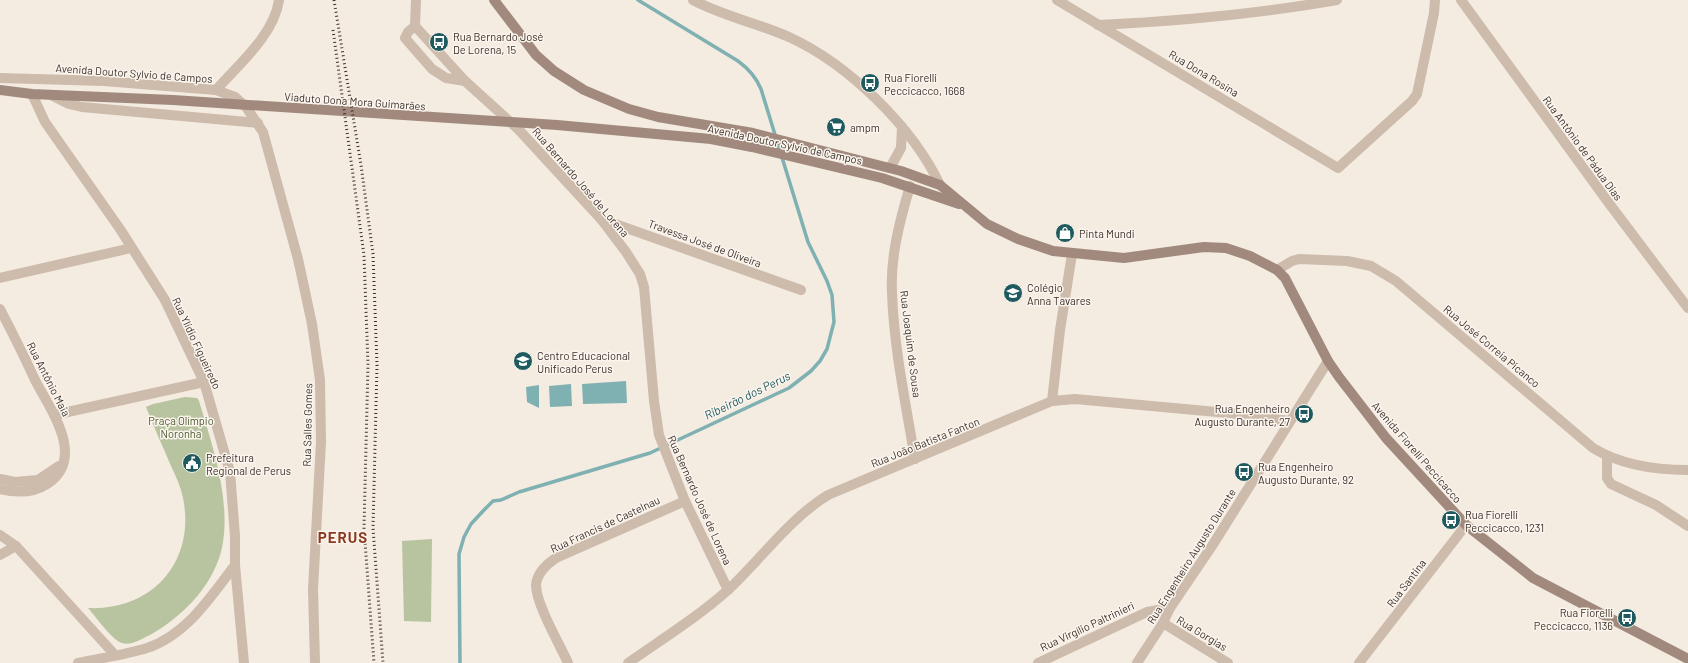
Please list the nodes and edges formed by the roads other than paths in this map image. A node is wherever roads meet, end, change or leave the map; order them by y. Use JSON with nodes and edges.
{"nodes":[{"id":1,"x":279,"y":0,"type":"edge"},
{"id":2,"x":416,"y":0,"type":"edge"},
{"id":3,"x":494,"y":0,"type":"edge"},
{"id":4,"x":693,"y":0,"type":"edge"},
{"id":5,"x":1057,"y":0,"type":"edge"},
{"id":6,"x":1337,"y":0,"type":"edge"},
{"id":7,"x":1434,"y":0,"type":"edge"},
{"id":8,"x":1461,"y":0,"type":"edge"},
{"id":9,"x":1098,"y":25,"type":"junction"},
{"id":10,"x":415,"y":26,"type":"junction"},
{"id":11,"x":0,"y":78,"type":"edge"},
{"id":12,"x":465,"y":81,"type":"junction"},
{"id":13,"x":0,"y":90,"type":"edge"},
{"id":14,"x":216,"y":90,"type":"junction"},
{"id":15,"x":32,"y":94,"type":"junction"},
{"id":16,"x":53,"y":95,"type":"junction"},
{"id":17,"x":258,"y":123,"type":"junction"},
{"id":18,"x":512,"y":123,"type":"junction"},
{"id":19,"x":902,"y":127,"type":"junction"},
{"id":20,"x":653,"y":133,"type":"joint"},
{"id":21,"x":890,"y":168,"type":"junction"},
{"id":22,"x":911,"y":175,"type":"joint"},
{"id":23,"x":940,"y":185,"type":"junction"},
{"id":24,"x":910,"y":186,"type":"junction"},
{"id":25,"x":963,"y":206,"type":"junction"},
{"id":26,"x":601,"y":219,"type":"junction"},
{"id":27,"x":131,"y":248,"type":"junction"},
{"id":28,"x":1072,"y":254,"type":"junction"},
{"id":29,"x":1277,"y":270,"type":"junction"},
{"id":30,"x":0,"y":278,"type":"edge"},
{"id":31,"x":801,"y":290,"type":"dead end"},
{"id":32,"x":1688,"y":308,"type":"edge"},
{"id":33,"x":0,"y":309,"type":"edge"},
{"id":34,"x":1328,"y":361,"type":"junction"},
{"id":35,"x":204,"y":382,"type":"junction"},
{"id":36,"x":1052,"y":401,"type":"junction"},
{"id":37,"x":54,"y":415,"type":"junction"},
{"id":38,"x":1290,"y":421,"type":"junction"},
{"id":39,"x":1607,"y":456,"type":"junction"},
{"id":40,"x":915,"y":459,"type":"junction"},
{"id":41,"x":63,"y":464,"type":"junction"},
{"id":42,"x":1688,"y":470,"type":"edge"},
{"id":43,"x":0,"y":479,"type":"edge"},
{"id":44,"x":0,"y":489,"type":"edge"},
{"id":45,"x":684,"y":499,"type":"junction"},
{"id":46,"x":1466,"y":525,"type":"junction"},
{"id":47,"x":1688,"y":526,"type":"edge"},
{"id":48,"x":0,"y":535,"type":"edge"},
{"id":49,"x":16,"y":546,"type":"junction"},
{"id":50,"x":0,"y":555,"type":"edge"},
{"id":51,"x":235,"y":566,"type":"junction"},
{"id":52,"x":728,"y":590,"type":"junction"},
{"id":53,"x":1170,"y":608,"type":"junction"},
{"id":54,"x":1163,"y":623,"type":"junction"},
{"id":55,"x":115,"y":655,"type":"junction"},
{"id":56,"x":1362,"y":659,"type":"edge"},
{"id":57,"x":1688,"y":659,"type":"edge"},
{"id":58,"x":78,"y":663,"type":"edge"},
{"id":59,"x":244,"y":663,"type":"edge"},
{"id":60,"x":315,"y":663,"type":"edge"},
{"id":61,"x":568,"y":663,"type":"edge"},
{"id":62,"x":628,"y":663,"type":"edge"},
{"id":63,"x":1038,"y":663,"type":"edge"},
{"id":64,"x":1137,"y":663,"type":"edge"},
{"id":65,"x":1228,"y":663,"type":"edge"},
{"id":66,"x":1374,"y":663,"type":"edge"}],
"edges":[{"from":1,"to":14,"type":"street"},
{"from":2,"to":10,"type":"street"},
{"from":3,"to":21,"type":"main road","name":"Avenida Doutor Sylvio de Campos"},
{"from":4,"to":19,"type":"street","name":"Avenida Fiorelli Peccicacco"},
{"from":5,"to":9,"type":"street","name":"Rua Dona Rosina"},
{"from":6,"to":9,"type":"street"},
{"from":7,"to":9,"type":"street","name":"Rua Dona Rosina"},
{"from":8,"to":32,"type":"street","name":"Rua Antônio de Pádua Dias"},
{"from":10,"to":12,"type":"street","name":"Rua Bernardo José de Lorena"},
{"from":10,"to":12,"type":"street"},
{"from":11,"to":14,"type":"street","name":"Avenida Doutor Sylvio de Campos"},
{"from":12,"to":18,"type":"street","name":"Rua Bernardo José de Lorena"},
{"from":13,"to":15,"type":"main road"},
{"from":14,"to":17,"type":"street","name":"Avenida Doutor Sylvio de Campos"},
{"from":15,"to":16,"type":"main road"},
{"from":15,"to":27,"type":"street","name":"Rua Ylídio Figueiredo"},
{"from":16,"to":17,"type":"street"},
{"from":16,"to":18,"type":"main road","name":"Viaduto Dona Mora Guimarães"},
{"from":17,"to":60,"type":"street","name":"Rua Salles Gomes"},
{"from":18,"to":20,"type":"main road","name":"Viaduto Dona Mora Guimarães"},
{"from":18,"to":26,"type":"street","name":"Rua Bernardo José de Lorena"},
{"from":19,"to":21,"type":"street"},
{"from":19,"to":23,"type":"street","name":"Avenida Fiorelli Peccicacco"},
{"from":20,"to":24,"type":"main road","name":"Avenida Doutor Sylvio de Campos"},
{"from":21,"to":22,"type":"main road","name":"Avenida Doutor Sylvio de Campos"},
{"from":22,"to":23,"type":"main road","name":"Avenida Fiorelli Peccicacco"},
{"from":23,"to":25,"type":"main road","name":"Avenida Fiorelli Peccicacco"},
{"from":24,"to":25,"type":"main road","name":"Avenida Fiorelli Peccicacco"},
{"from":24,"to":40,"type":"street","name":"Rua Joaquim de Sousa"},
{"from":25,"to":28,"type":"main road","name":"Avenida Fiorelli Peccicacco"},
{"from":26,"to":31,"type":"street","name":"Travessa José de Oliveira"},
{"from":26,"to":45,"type":"street","name":"Rua Bernardo José de Lorena"},
{"from":27,"to":30,"type":"street"},
{"from":27,"to":35,"type":"street","name":"Rua Ylídio Figueiredo"},
{"from":28,"to":29,"type":"main road","name":"Avenida Fiorelli Peccicacco"},
{"from":28,"to":36,"type":"street"},
{"from":29,"to":34,"type":"main road","name":"Avenida Fiorelli Peccicacco"},
{"from":29,"to":39,"type":"street","name":"Rua José Correia Picanco"},
{"from":33,"to":37,"type":"street","name":"Rua Antônio Maia"},
{"from":34,"to":38,"type":"street","name":"Rua Engenheiro Augusto Durante"},
{"from":34,"to":46,"type":"main road","name":"Avenida Fiorelli Peccicacco"},
{"from":35,"to":37,"type":"street"},
{"from":35,"to":51,"type":"street","name":"Rua Ylídio Figueiredo"},
{"from":36,"to":38,"type":"street","name":"Rua João Batista Fanton"},
{"from":36,"to":40,"type":"street","name":"Rua João Batista Fanton"},
{"from":37,"to":41,"type":"street","name":"Rua Antônio Maia"},
{"from":38,"to":53,"type":"street","name":"Rua Engenheiro Augusto Durante"},
{"from":39,"to":42,"type":"street","name":"Rua José Correia Picanco"},
{"from":39,"to":47,"type":"street"},
{"from":40,"to":52,"type":"street","name":"Rua João Batista Fanton"},
{"from":41,"to":43,"type":"street"},
{"from":41,"to":44,"type":"street"},
{"from":45,"to":52,"type":"street","name":"Rua Bernardo José de Lorena"},
{"from":45,"to":61,"type":"street","name":"Rua Francis de Castelnau"},
{"from":46,"to":56,"type":"street","name":"Rua Santina"},
{"from":46,"to":57,"type":"main road","name":"Avenida Fiorelli Peccicacco"},
{"from":48,"to":49,"type":"street"},
{"from":49,"to":50,"type":"street"},
{"from":49,"to":55,"type":"street"},
{"from":51,"to":55,"type":"street"},
{"from":51,"to":59,"type":"street","name":"Rua Ylídio Figueiredo"},
{"from":52,"to":62,"type":"street","name":"Rua João Batista Fanton"},
{"from":53,"to":54,"type":"street","name":"Rua Engenheiro Augusto Durante"},
{"from":53,"to":63,"type":"street","name":"Rua Virgílio Paltrinieri"},
{"from":54,"to":64,"type":"street","name":"Rua Engenheiro Augusto Durante"},
{"from":54,"to":65,"type":"street","name":"Rua Gorgias"},
{"from":55,"to":58,"type":"street"},
{"from":56,"to":66,"type":"street"}]}
